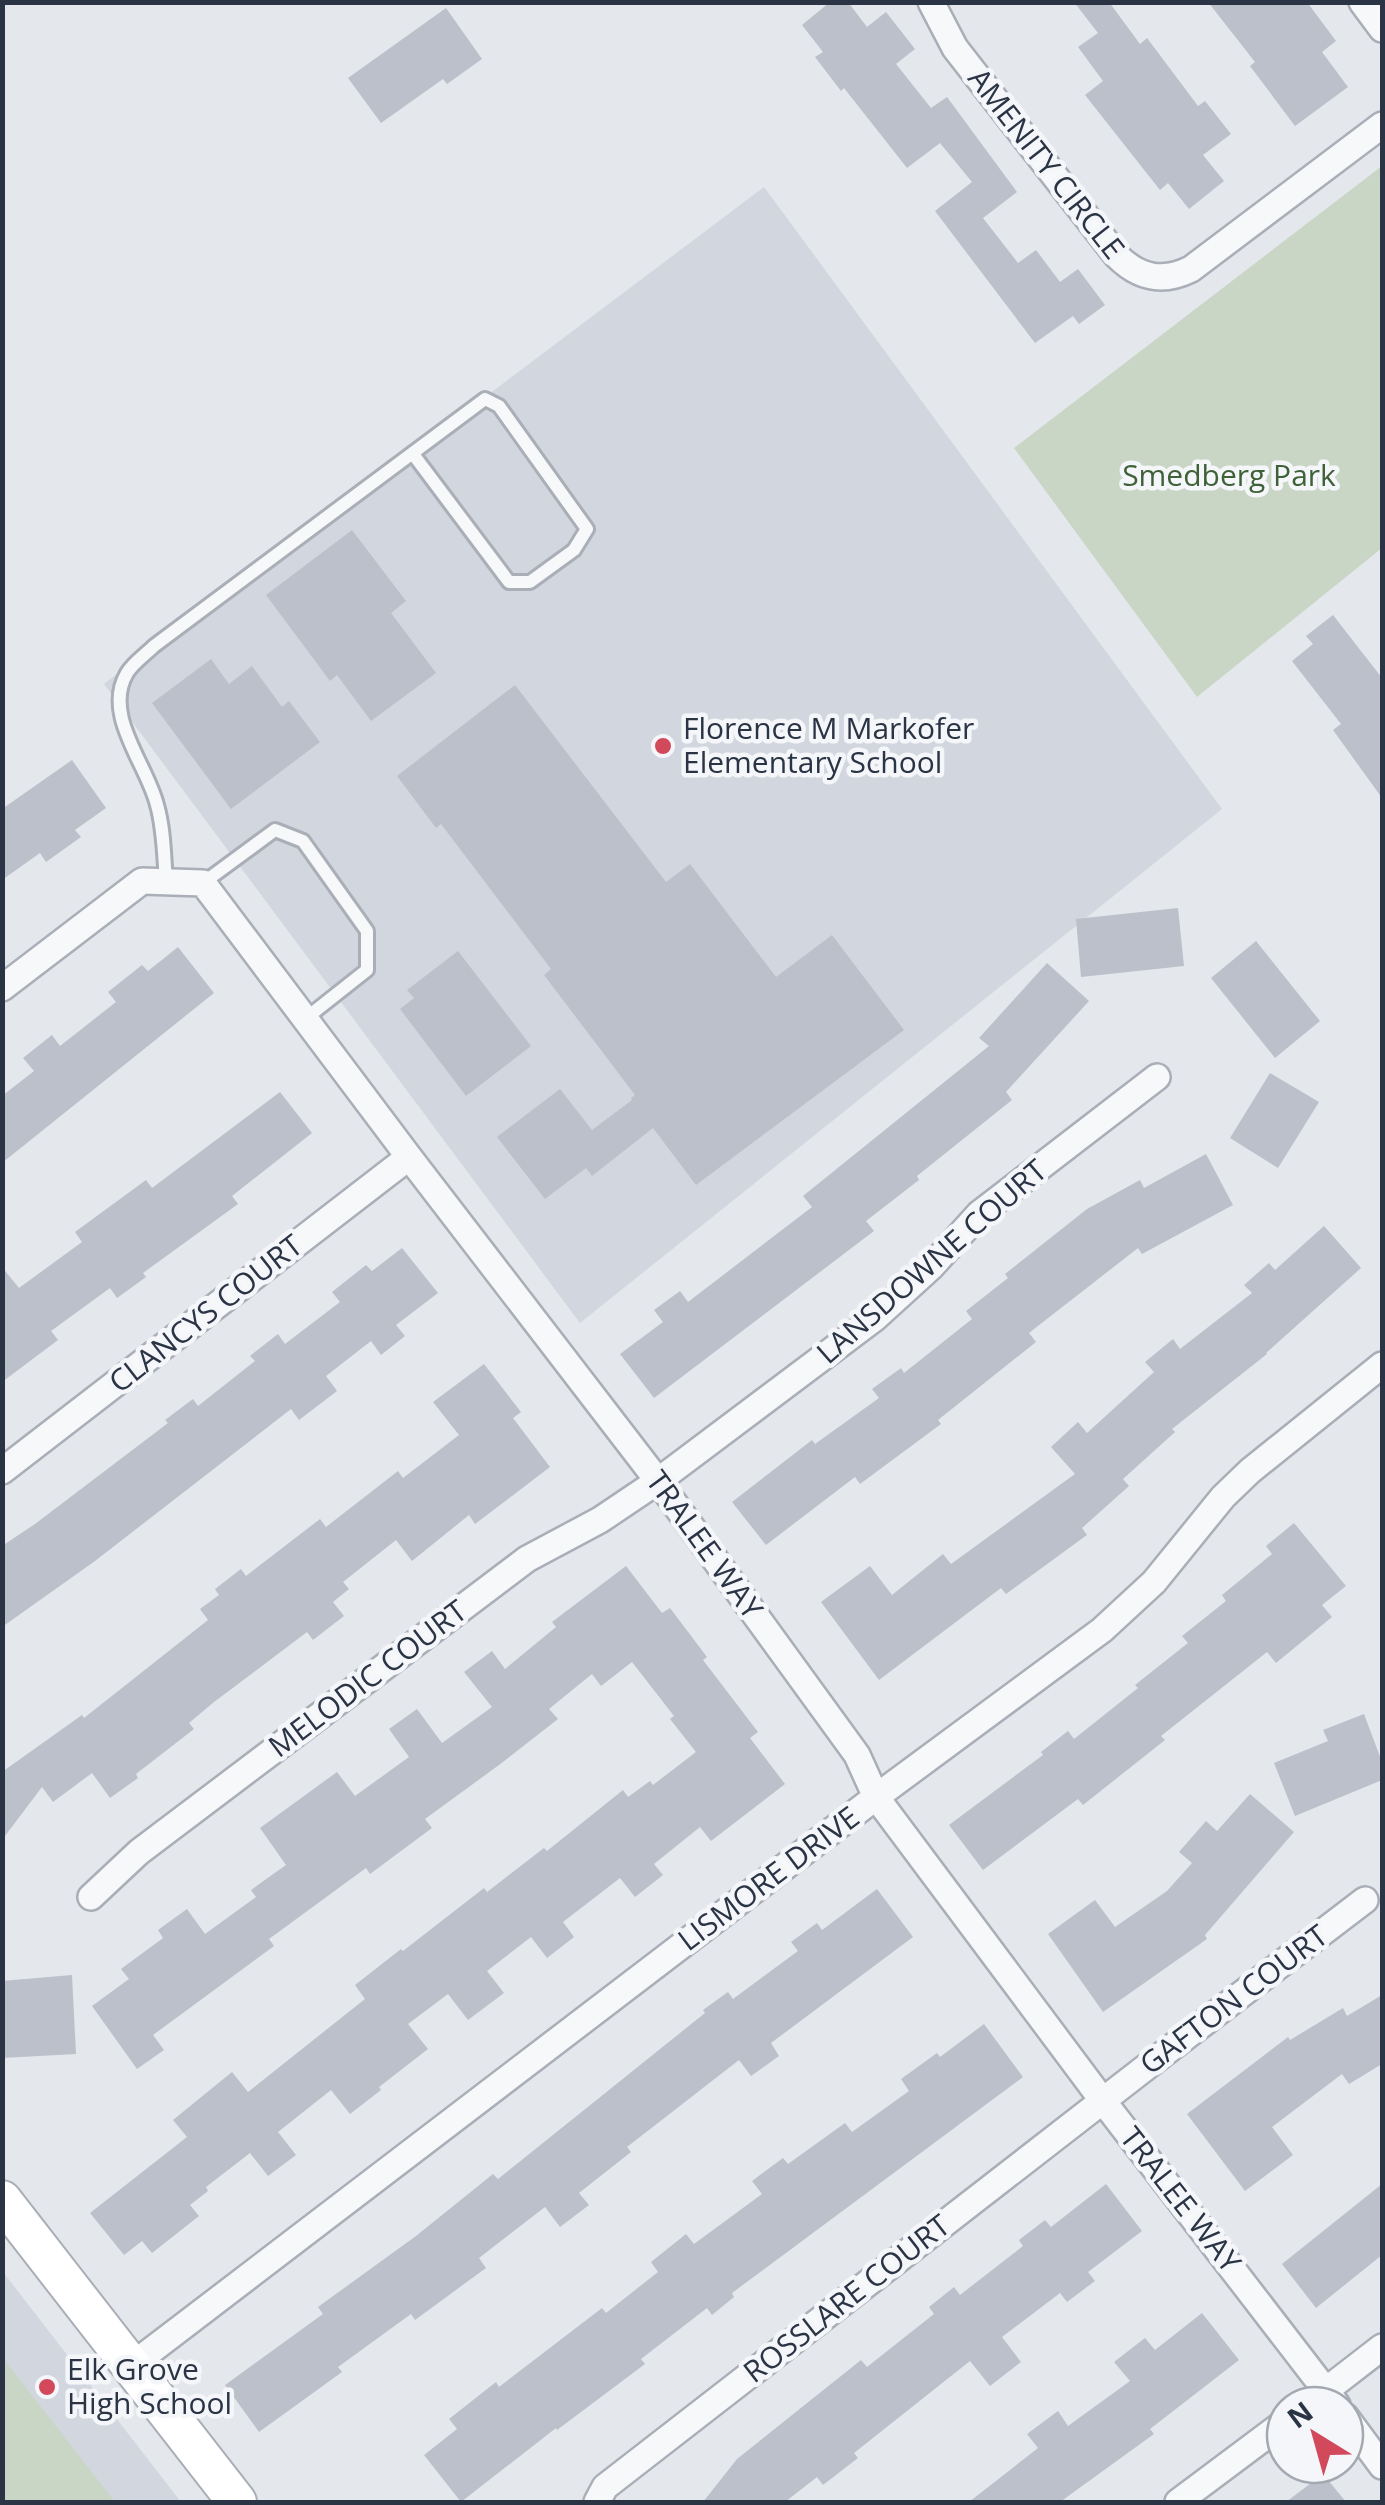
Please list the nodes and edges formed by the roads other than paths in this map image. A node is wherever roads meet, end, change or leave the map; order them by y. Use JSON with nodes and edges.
{"nodes":[{"id":1,"x":930,"y":2,"type":"edge"},
{"id":2,"x":1362,"y":2,"type":"edge"},
{"id":3,"x":1382,"y":29,"type":"edge"},
{"id":4,"x":1382,"y":125,"type":"edge"},
{"id":5,"x":412,"y":454,"type":"junction"},
{"id":6,"x":166,"y":882,"type":"junction"},
{"id":7,"x":203,"y":883,"type":"junction"},
{"id":8,"x":2,"y":988,"type":"edge"},
{"id":9,"x":305,"y":1019,"type":"junction"},
{"id":10,"x":1158,"y":1077,"type":"dead end"},
{"id":11,"x":409,"y":1158,"type":"junction"},
{"id":12,"x":1382,"y":1365,"type":"edge"},
{"id":13,"x":2,"y":1471,"type":"edge"},
{"id":14,"x":658,"y":1480,"type":"junction"},
{"id":15,"x":876,"y":1797,"type":"junction"},
{"id":16,"x":92,"y":1897,"type":"dead end"},
{"id":17,"x":1366,"y":1900,"type":"dead end"},
{"id":18,"x":1103,"y":2100,"type":"junction"},
{"id":19,"x":2,"y":2200,"type":"edge"},
{"id":20,"x":1382,"y":2347,"type":"edge"},
{"id":21,"x":131,"y":2366,"type":"junction"},
{"id":22,"x":1312,"y":2385,"type":"edge"},
{"id":23,"x":1340,"y":2385,"type":"edge"},
{"id":24,"x":1265,"y":2437,"type":"edge"},
{"id":25,"x":1365,"y":2443,"type":"edge"},
{"id":26,"x":1382,"y":2466,"type":"edge"},
{"id":27,"x":237,"y":2502,"type":"edge"},
{"id":28,"x":596,"y":2502,"type":"edge"},
{"id":29,"x":1178,"y":2502,"type":"edge"}],
"edges":[{"from":1,"to":4,"type":"street","name":"AMENITY CIRCLE"},
{"from":2,"to":3,"type":"street"},
{"from":5,"to":5,"type":"lane"},
{"from":5,"to":6,"type":"lane"},
{"from":6,"to":7,"type":"street"},
{"from":6,"to":8,"type":"street"},
{"from":7,"to":9,"type":"street","name":"TRALEE WAY"},
{"from":7,"to":9,"type":"lane"},
{"from":9,"to":11,"type":"street","name":"TRALEE WAY"},
{"from":10,"to":14,"type":"street","name":"LANSDOWNE COURT"},
{"from":11,"to":13,"type":"street","name":"CLANCYS COURT"},
{"from":11,"to":14,"type":"street","name":"TRALEE WAY"},
{"from":12,"to":15,"type":"street","name":"LISMORE DRIVE"},
{"from":14,"to":15,"type":"street","name":"TRALEE WAY"},
{"from":14,"to":16,"type":"street","name":"MELODIC COURT"},
{"from":15,"to":18,"type":"street","name":"TRALEE WAY"},
{"from":15,"to":21,"type":"street","name":"LISMORE DRIVE"},
{"from":17,"to":18,"type":"street","name":"GAFTON COURT"},
{"from":18,"to":22,"type":"street","name":"TRALEE WAY"},
{"from":18,"to":28,"type":"street","name":"ROSSLARE COURT"},
{"from":19,"to":21,"type":"main road"},
{"from":20,"to":23,"type":"street"},
{"from":21,"to":27,"type":"main road"},
{"from":24,"to":29,"type":"street"},
{"from":25,"to":26,"type":"street"}]}
